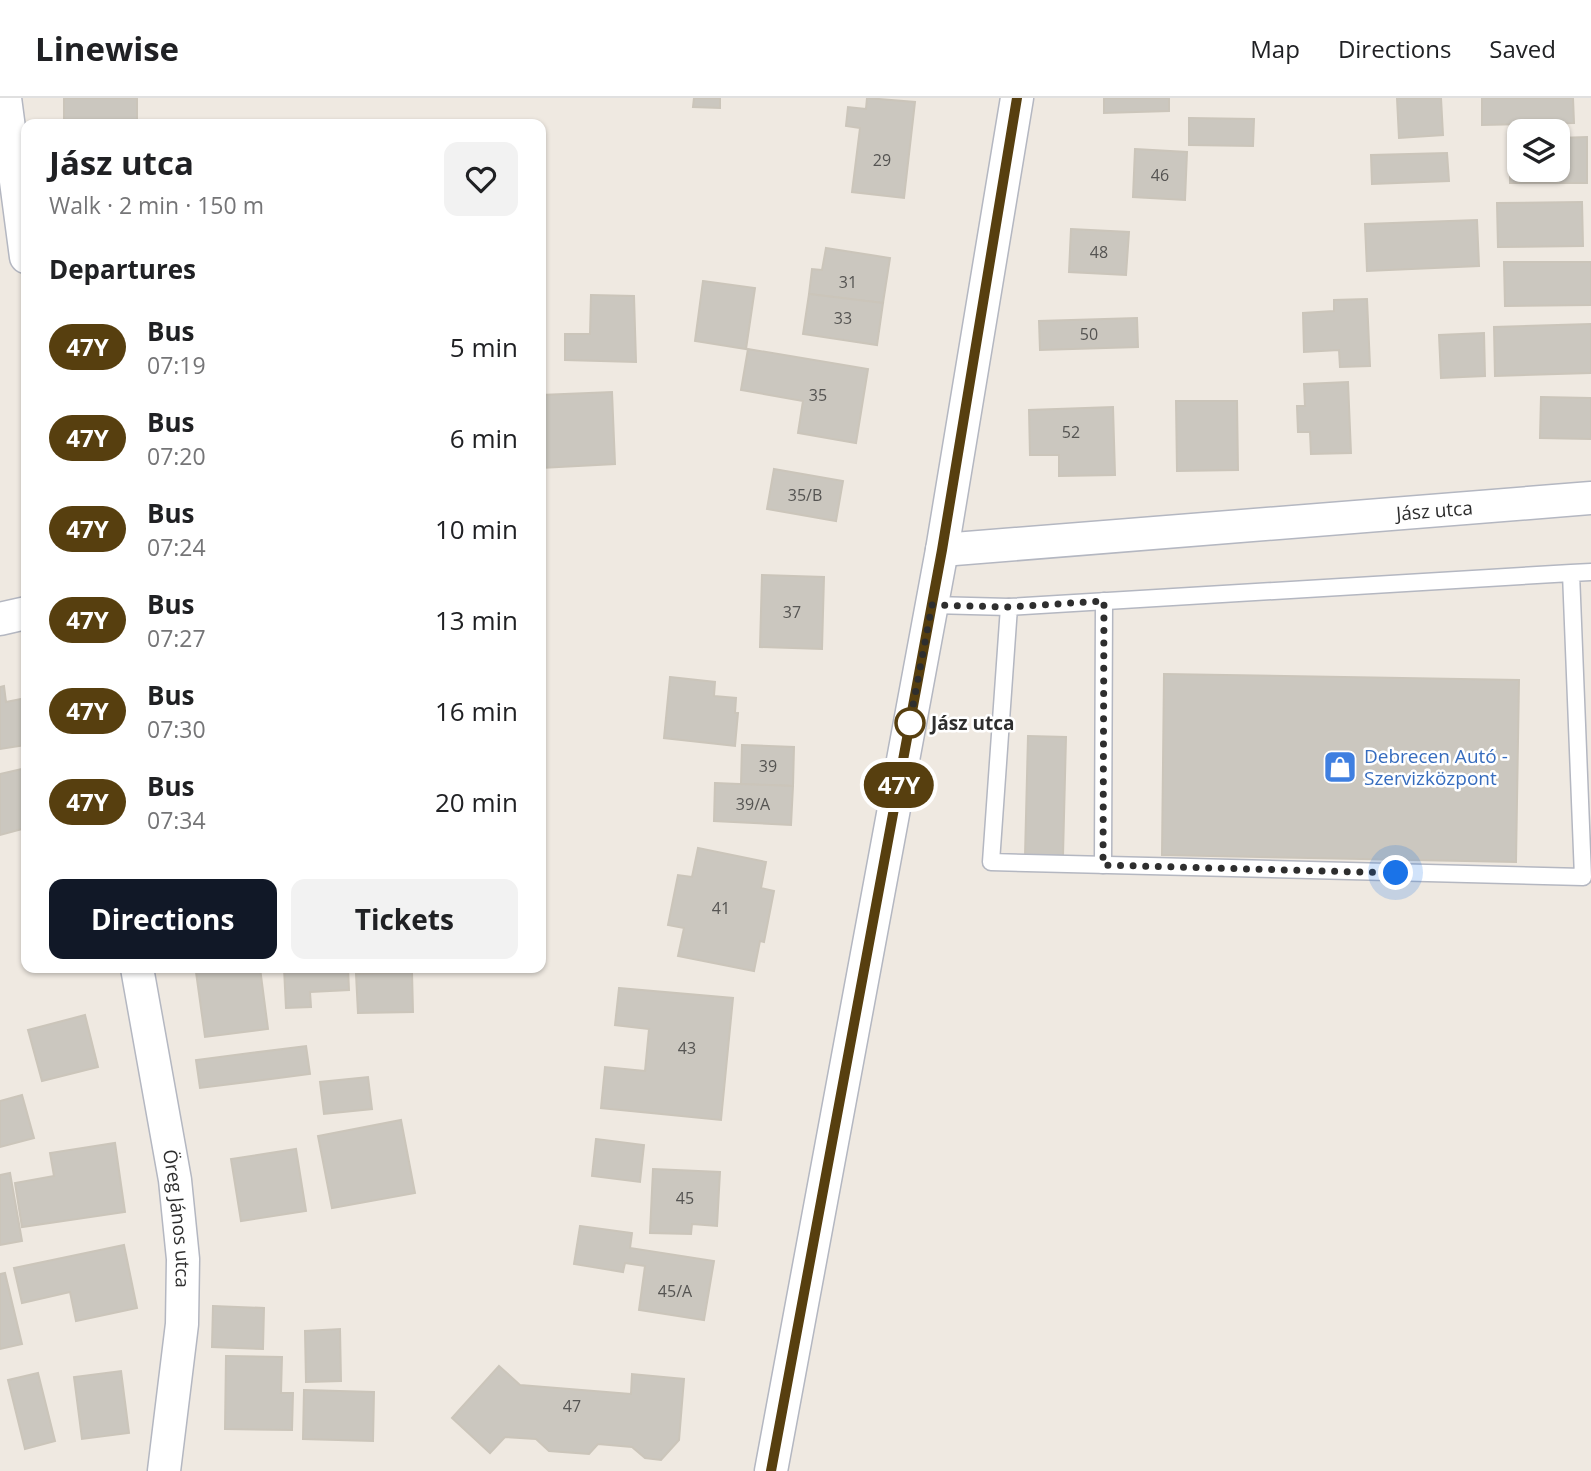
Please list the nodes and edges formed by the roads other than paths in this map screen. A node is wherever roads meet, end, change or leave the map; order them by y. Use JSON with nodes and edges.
{"nodes":[{"id":1,"x":5,"y":98,"type":"edge"},
{"id":2,"x":1017,"y":98,"type":"edge"},
{"id":3,"x":21,"y":219,"type":"edge"},
{"id":4,"x":1591,"y":498,"type":"edge"},
{"id":5,"x":942,"y":550,"type":"junction"},
{"id":6,"x":1591,"y":572,"type":"edge"},
{"id":7,"x":1571,"y":573,"type":"junction"},
{"id":8,"x":1104,"y":601,"type":"junction"},
{"id":9,"x":932,"y":605,"type":"junction"},
{"id":10,"x":1009,"y":607,"type":"junction"},
{"id":11,"x":21,"y":613,"type":"edge"},
{"id":12,"x":0,"y":618,"type":"edge"},
{"id":13,"x":1103,"y":865,"type":"junction"},
{"id":14,"x":138,"y":973,"type":"edge"},
{"id":15,"x":164,"y":1471,"type":"edge"},
{"id":16,"x":771,"y":1471,"type":"edge"}],
"edges":[{"from":1,"to":3,"type":"street"},
{"from":2,"to":5,"type":"street"},
{"from":4,"to":5,"type":"street","name":"Jász utca"},
{"from":5,"to":9,"type":"street"},
{"from":6,"to":7,"type":"lane"},
{"from":7,"to":8,"type":"lane"},
{"from":7,"to":13,"type":"lane"},
{"from":8,"to":10,"type":"lane"},
{"from":8,"to":13,"type":"lane"},
{"from":9,"to":10,"type":"lane"},
{"from":9,"to":16,"type":"street"},
{"from":10,"to":13,"type":"lane"},
{"from":11,"to":12,"type":"street"},
{"from":14,"to":15,"type":"street","name":"Öreg János utca"}]}
